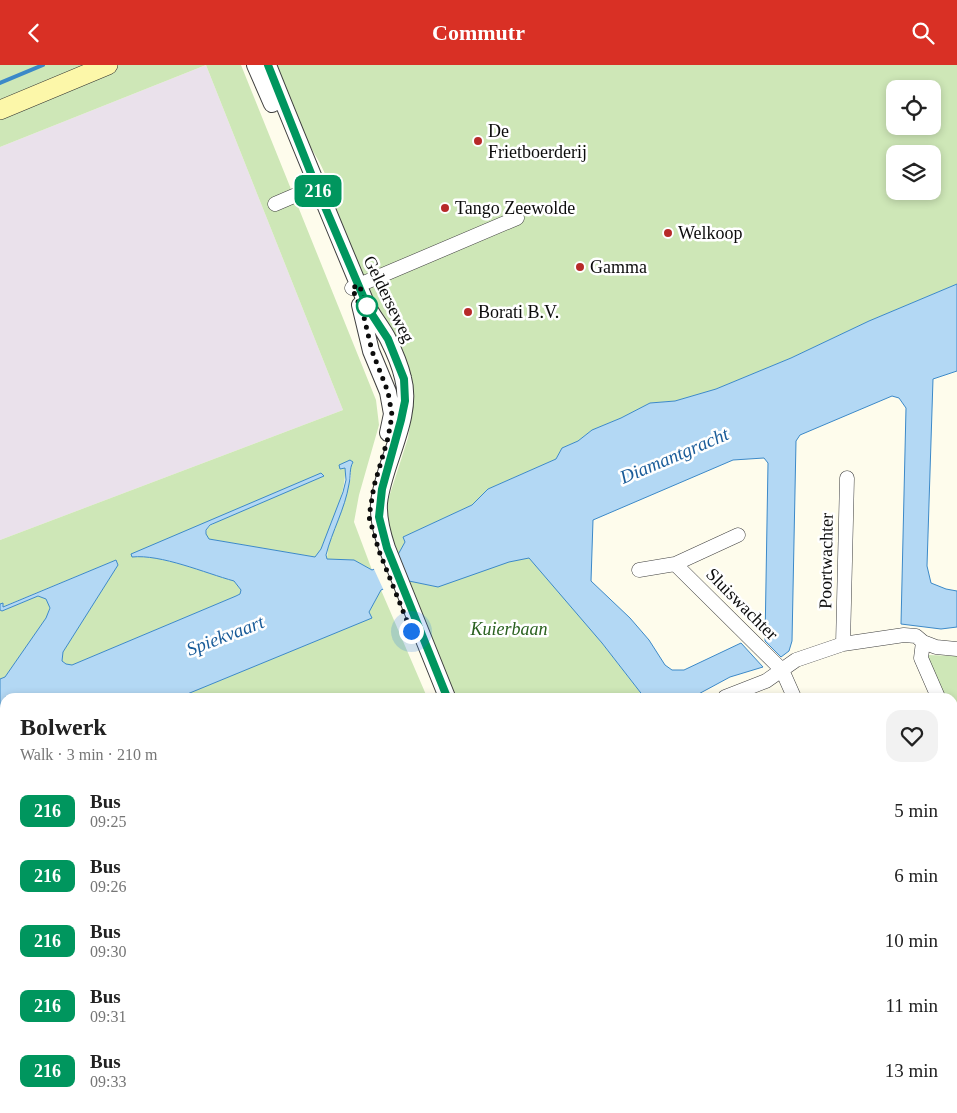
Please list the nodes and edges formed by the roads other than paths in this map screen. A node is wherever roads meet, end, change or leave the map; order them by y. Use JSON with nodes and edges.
{"nodes":[{"id":1,"x":108,"y":65,"type":"edge"},
{"id":2,"x":255,"y":65,"type":"edge"},
{"id":3,"x":268,"y":65,"type":"edge"},
{"id":4,"x":0,"y":110,"type":"edge"},
{"id":5,"x":313,"y":188,"type":"junction"},
{"id":6,"x":275,"y":204,"type":"dead end"},
{"id":7,"x":517,"y":218,"type":"dead end"},
{"id":8,"x":356,"y":286,"type":"junction"},
{"id":9,"x":847,"y":478,"type":"dead end"},
{"id":10,"x":738,"y":535,"type":"dead end"},
{"id":11,"x":675,"y":564,"type":"junction"},
{"id":12,"x":640,"y":570,"type":"dead end"},
{"id":13,"x":402,"y":595,"type":"junction"},
{"id":14,"x":923,"y":641,"type":"junction"},
{"id":15,"x":843,"y":644,"type":"junction"},
{"id":16,"x":957,"y":649,"type":"edge"},
{"id":17,"x":782,"y":670,"type":"junction"},
{"id":18,"x":437,"y":693,"type":"edge"},
{"id":19,"x":445,"y":693,"type":"edge"},
{"id":20,"x":735,"y":693,"type":"edge"},
{"id":21,"x":792,"y":693,"type":"edge"},
{"id":22,"x":936,"y":693,"type":"edge"}],
"edges":[{"from":1,"to":4,"type":"main road"},
{"from":2,"to":5,"type":"street","name":"Gelderseweg"},
{"from":3,"to":5,"type":"street","name":"Gelderseweg"},
{"from":5,"to":6,"type":"street"},
{"from":5,"to":8,"type":"street","name":"Gelderseweg"},
{"from":7,"to":8,"type":"street"},
{"from":8,"to":13,"type":"street","name":"Gelderseweg"},
{"from":9,"to":15,"type":"street","name":"Poortwachter"},
{"from":10,"to":11,"type":"street","name":"Sluiswachter"},
{"from":11,"to":12,"type":"street","name":"Sluiswachter"},
{"from":11,"to":17,"type":"street","name":"Sluiswachter"},
{"from":13,"to":18,"type":"street","name":"Gelderseweg"},
{"from":13,"to":19,"type":"street","name":"Gelderseweg"},
{"from":14,"to":15,"type":"street"},
{"from":14,"to":16,"type":"street"},
{"from":14,"to":22,"type":"street"},
{"from":15,"to":17,"type":"street"},
{"from":17,"to":20,"type":"street"},
{"from":17,"to":21,"type":"street"}]}
